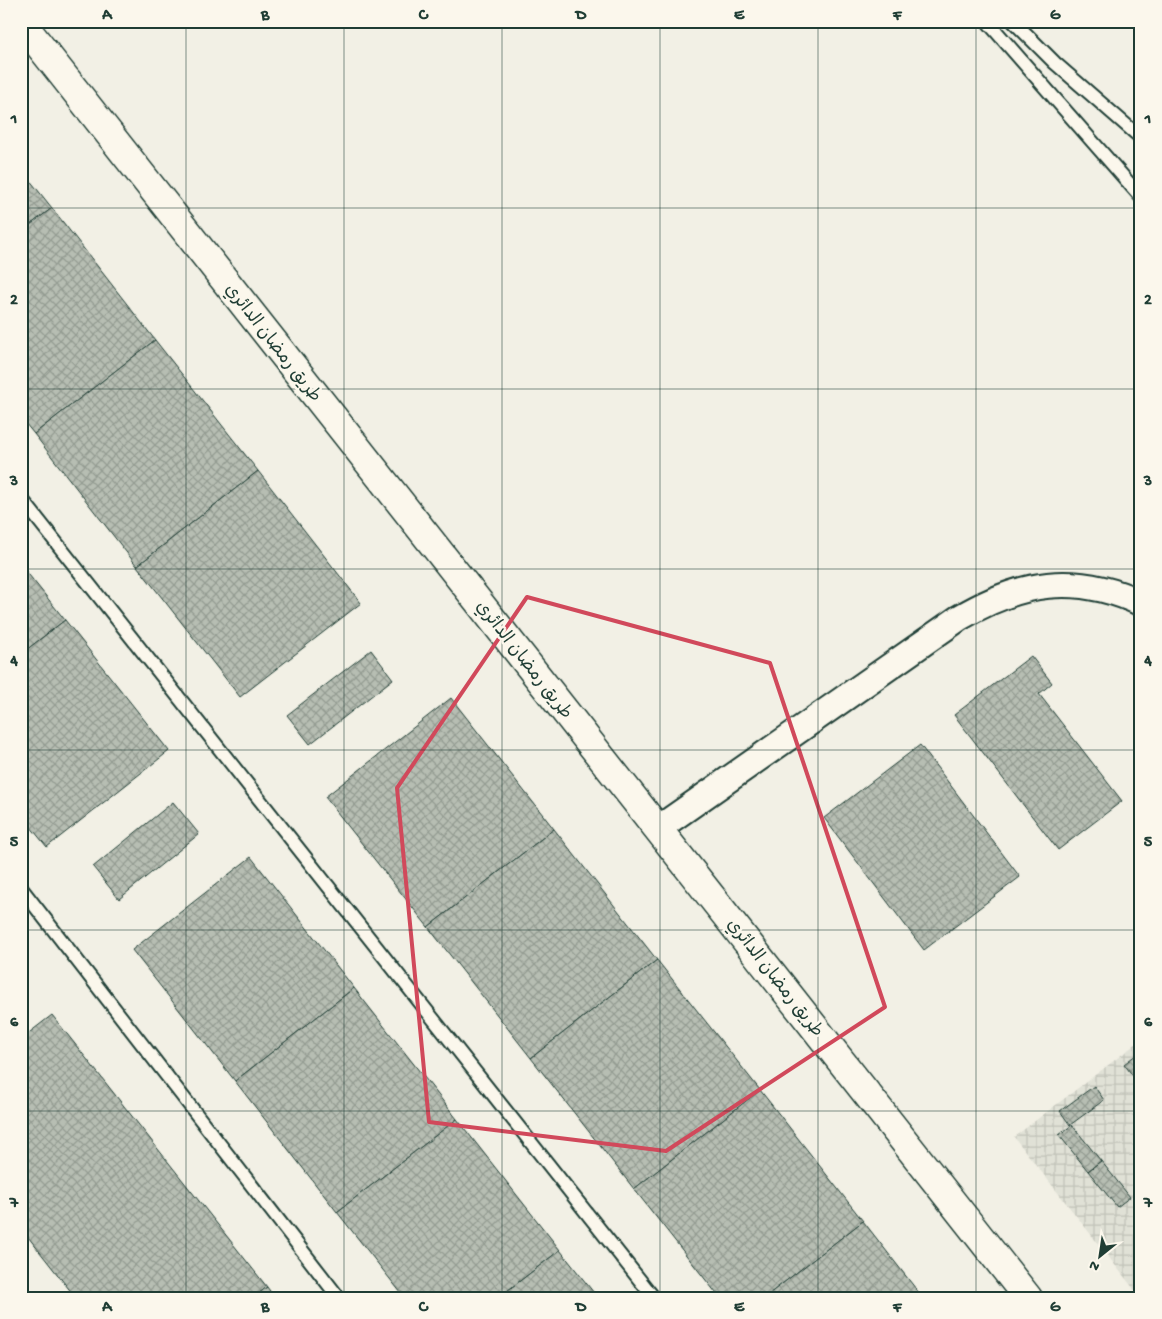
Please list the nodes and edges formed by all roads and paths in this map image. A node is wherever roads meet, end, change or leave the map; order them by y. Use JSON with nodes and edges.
{"nodes":[{"id":1,"x":987,"y":21,"type":"edge"},
{"id":2,"x":1013,"y":21,"type":"edge"},
{"id":3,"x":21,"y":22,"type":"edge"},
{"id":4,"x":1141,"y":138,"type":"edge"},
{"id":5,"x":1141,"y":198,"type":"edge"},
{"id":6,"x":21,"y":498,"type":"edge"},
{"id":7,"x":1141,"y":603,"type":"edge"},
{"id":8,"x":659,"y":828,"type":"junction"},
{"id":9,"x":21,"y":888,"type":"edge"},
{"id":10,"x":339,"y":1298,"type":"edge"},
{"id":11,"x":654,"y":1298,"type":"edge"},
{"id":12,"x":1028,"y":1298,"type":"edge"}],
"edges":[{"from":1,"to":5,"type":"lane"},
{"from":2,"to":4,"type":"lane"},
{"from":3,"to":8,"type":"street","name":"طريق رمضان الدائري"},
{"from":6,"to":11,"type":"lane"},
{"from":7,"to":8,"type":"street"},
{"from":8,"to":12,"type":"street","name":"طريق رمضان الدائري"},
{"from":9,"to":10,"type":"lane"}]}
